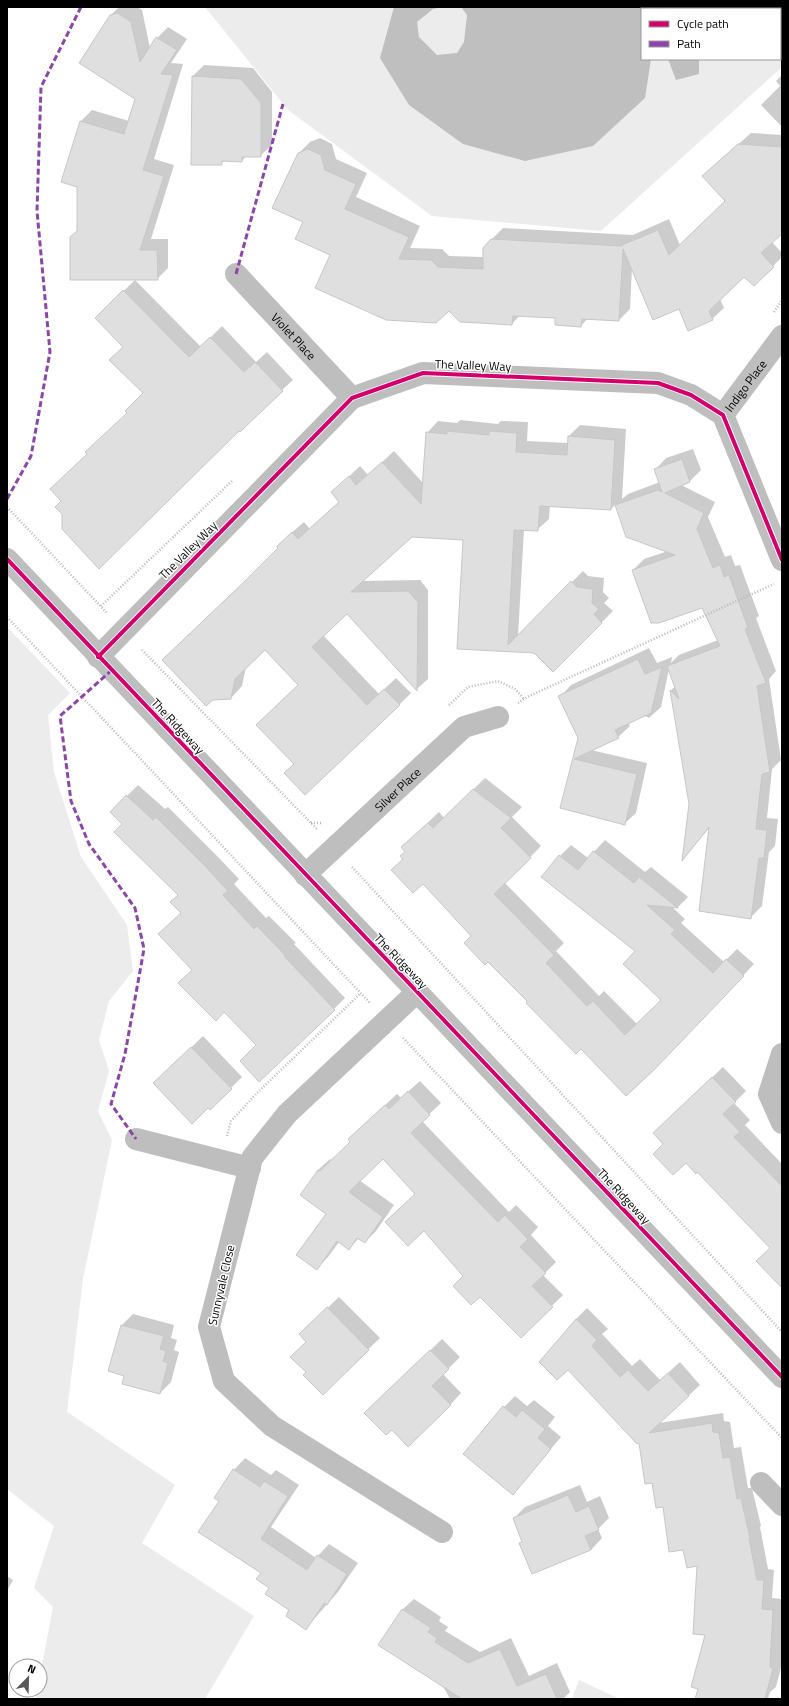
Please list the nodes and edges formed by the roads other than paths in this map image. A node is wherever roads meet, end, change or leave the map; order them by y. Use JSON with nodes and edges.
{"nodes":[{"id":1,"x":236,"y":274,"type":"dead end"},
{"id":2,"x":782,"y":336,"type":"edge"},
{"id":3,"x":352,"y":398,"type":"junction"},
{"id":4,"x":723,"y":415,"type":"junction"},
{"id":5,"x":7,"y":559,"type":"edge"},
{"id":6,"x":782,"y":560,"type":"edge"},
{"id":7,"x":98,"y":657,"type":"junction"},
{"id":8,"x":498,"y":717,"type":"road end"},
{"id":9,"x":305,"y":875,"type":"junction"},
{"id":10,"x":416,"y":992,"type":"junction"},
{"id":11,"x":782,"y":1054,"type":"edge"},
{"id":12,"x":782,"y":1123,"type":"edge"},
{"id":13,"x":136,"y":1138,"type":"dead end"},
{"id":14,"x":250,"y":1168,"type":"junction"},
{"id":15,"x":782,"y":1377,"type":"edge"},
{"id":16,"x":761,"y":1483,"type":"dead end"},
{"id":17,"x":782,"y":1505,"type":"edge"},
{"id":18,"x":442,"y":1532,"type":"dead end"}],
"edges":[{"from":1,"to":3,"type":"street","name":"Violet Place"},
{"from":2,"to":4,"type":"street","name":"Indigo Place"},
{"from":3,"to":4,"type":"street","name":"The Valley Way"},
{"from":3,"to":7,"type":"street","name":"The Valley Way"},
{"from":4,"to":6,"type":"street"},
{"from":5,"to":7,"type":"street","name":"The Ridgeway"},
{"from":7,"to":9,"type":"street","name":"The Ridgeway"},
{"from":8,"to":9,"type":"street","name":"Silver Place"},
{"from":9,"to":10,"type":"street","name":"The Ridgeway"},
{"from":10,"to":14,"type":"street","name":"Sunnyvale Close"},
{"from":10,"to":15,"type":"street","name":"The Ridgeway"},
{"from":11,"to":12,"type":"street"},
{"from":13,"to":14,"type":"street"},
{"from":14,"to":18,"type":"street","name":"Sunnyvale Close"},
{"from":16,"to":17,"type":"street"}]}
